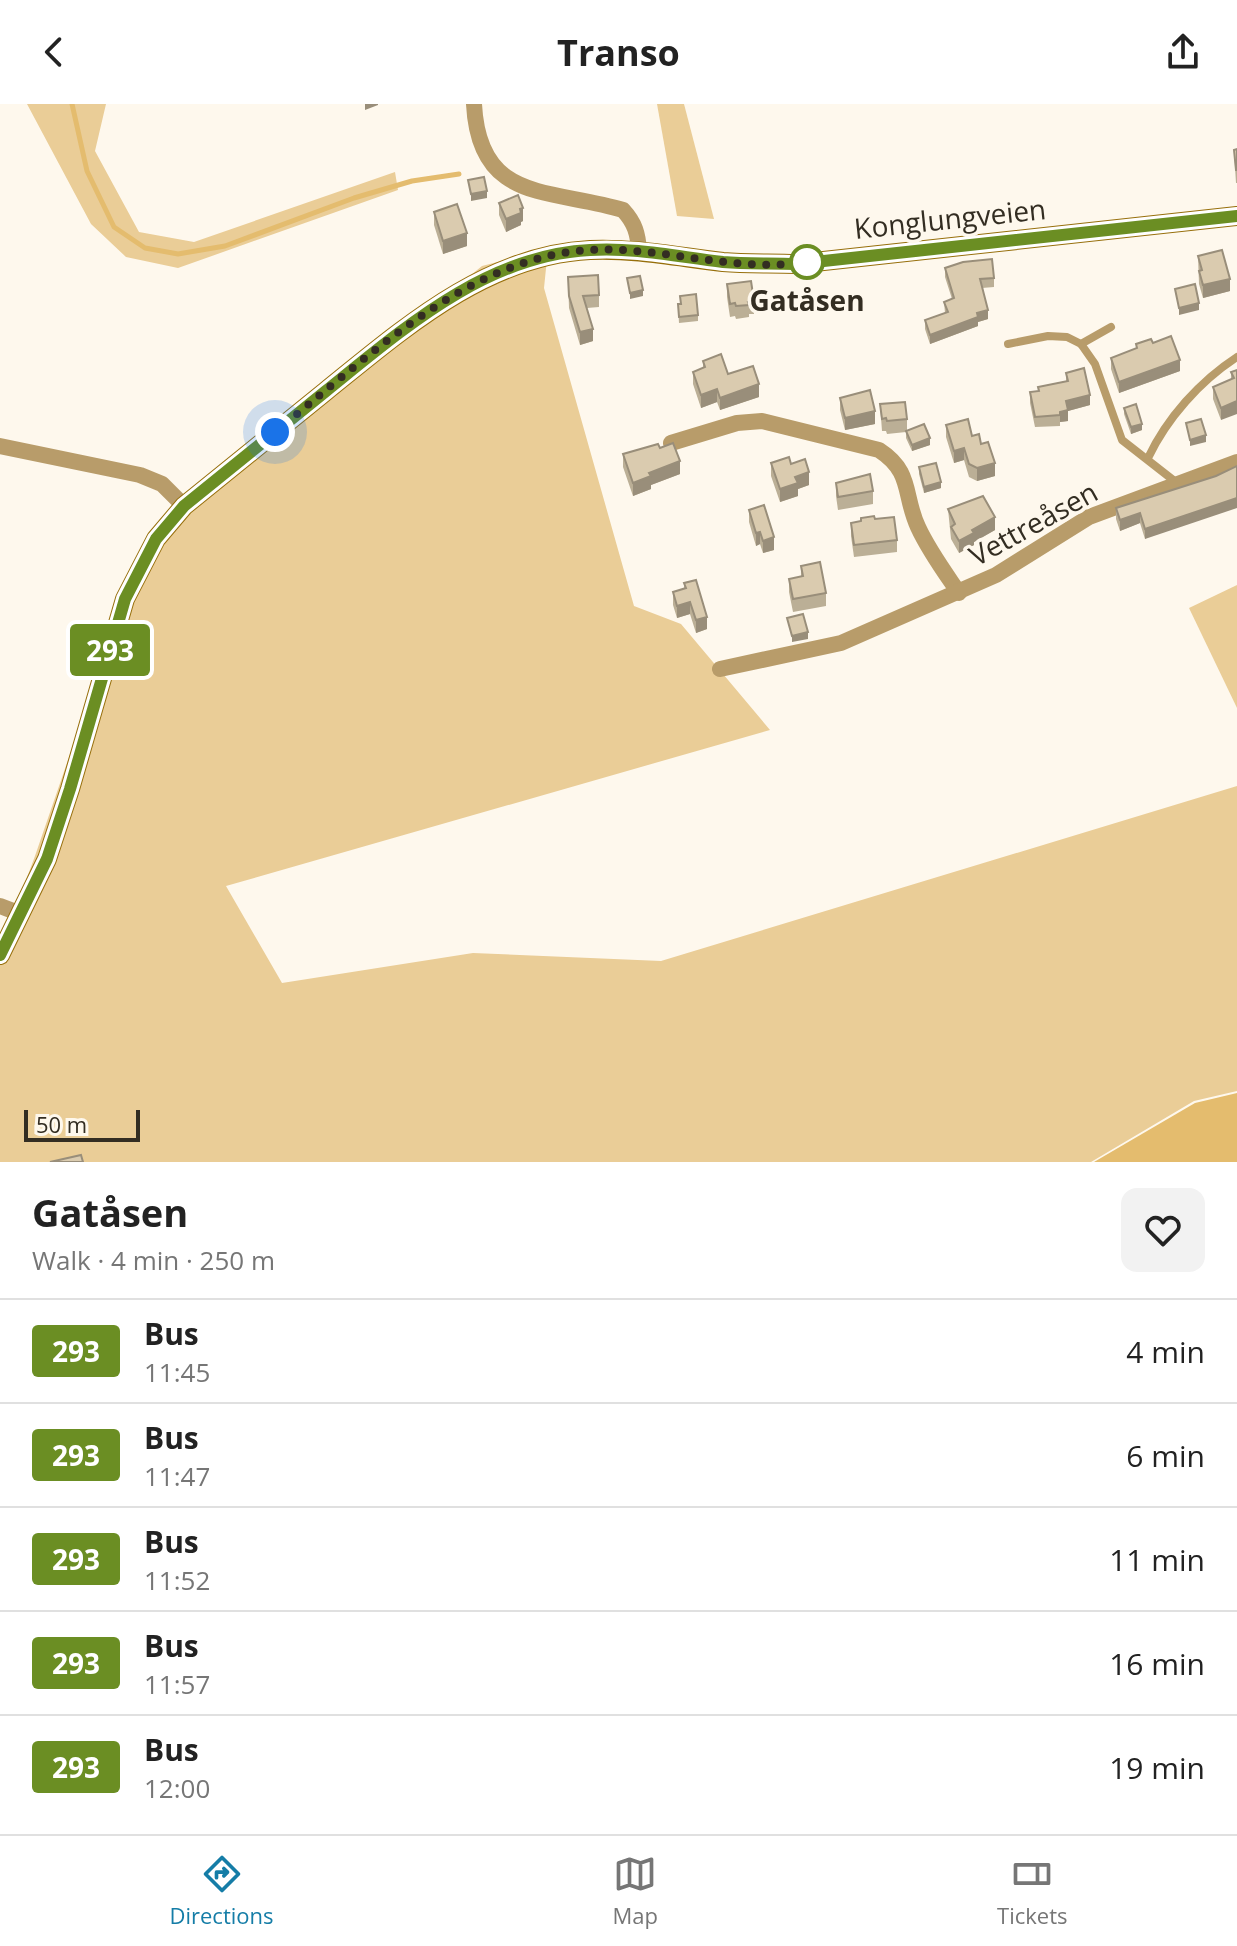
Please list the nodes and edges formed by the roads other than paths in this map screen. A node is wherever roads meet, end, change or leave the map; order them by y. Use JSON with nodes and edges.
{"nodes":[{"id":1,"x":474,"y":104,"type":"edge"},
{"id":2,"x":1237,"y":216,"type":"edge"},
{"id":3,"x":639,"y":251,"type":"junction"},
{"id":4,"x":1111,"y":327,"type":"dead end"},
{"id":5,"x":1008,"y":344,"type":"dead end"},
{"id":6,"x":1081,"y":344,"type":"junction"},
{"id":7,"x":1237,"y":357,"type":"edge"},
{"id":8,"x":671,"y":443,"type":"edge"},
{"id":9,"x":0,"y":446,"type":"edge"},
{"id":10,"x":1148,"y":458,"type":"junction"},
{"id":11,"x":1237,"y":462,"type":"edge"},
{"id":12,"x":1178,"y":483,"type":"junction"},
{"id":13,"x":184,"y":506,"type":"junction"},
{"id":14,"x":959,"y":593,"type":"junction"},
{"id":15,"x":720,"y":669,"type":"dead end"},
{"id":16,"x":0,"y":906,"type":"edge"},
{"id":17,"x":21,"y":914,"type":"junction"},
{"id":18,"x":0,"y":955,"type":"edge"}],
"edges":[{"from":1,"to":3,"type":"street"},
{"from":2,"to":3,"type":"street","name":"Konglungveien"},
{"from":3,"to":13,"type":"street","name":"Konglungveien"},
{"from":4,"to":6,"type":"lane"},
{"from":5,"to":6,"type":"lane"},
{"from":6,"to":10,"type":"lane"},
{"from":7,"to":10,"type":"lane"},
{"from":8,"to":14,"type":"street","name":"Vettreåsen"},
{"from":9,"to":13,"type":"street"},
{"from":10,"to":12,"type":"lane"},
{"from":11,"to":12,"type":"street","name":"Vettreåsen"},
{"from":12,"to":14,"type":"street","name":"Vettreåsen"},
{"from":13,"to":17,"type":"street","name":"Konglungveien"},
{"from":14,"to":15,"type":"street","name":"Vettreåsen"},
{"from":16,"to":17,"type":"street"},
{"from":17,"to":18,"type":"street","name":"Konglungveien"}]}
